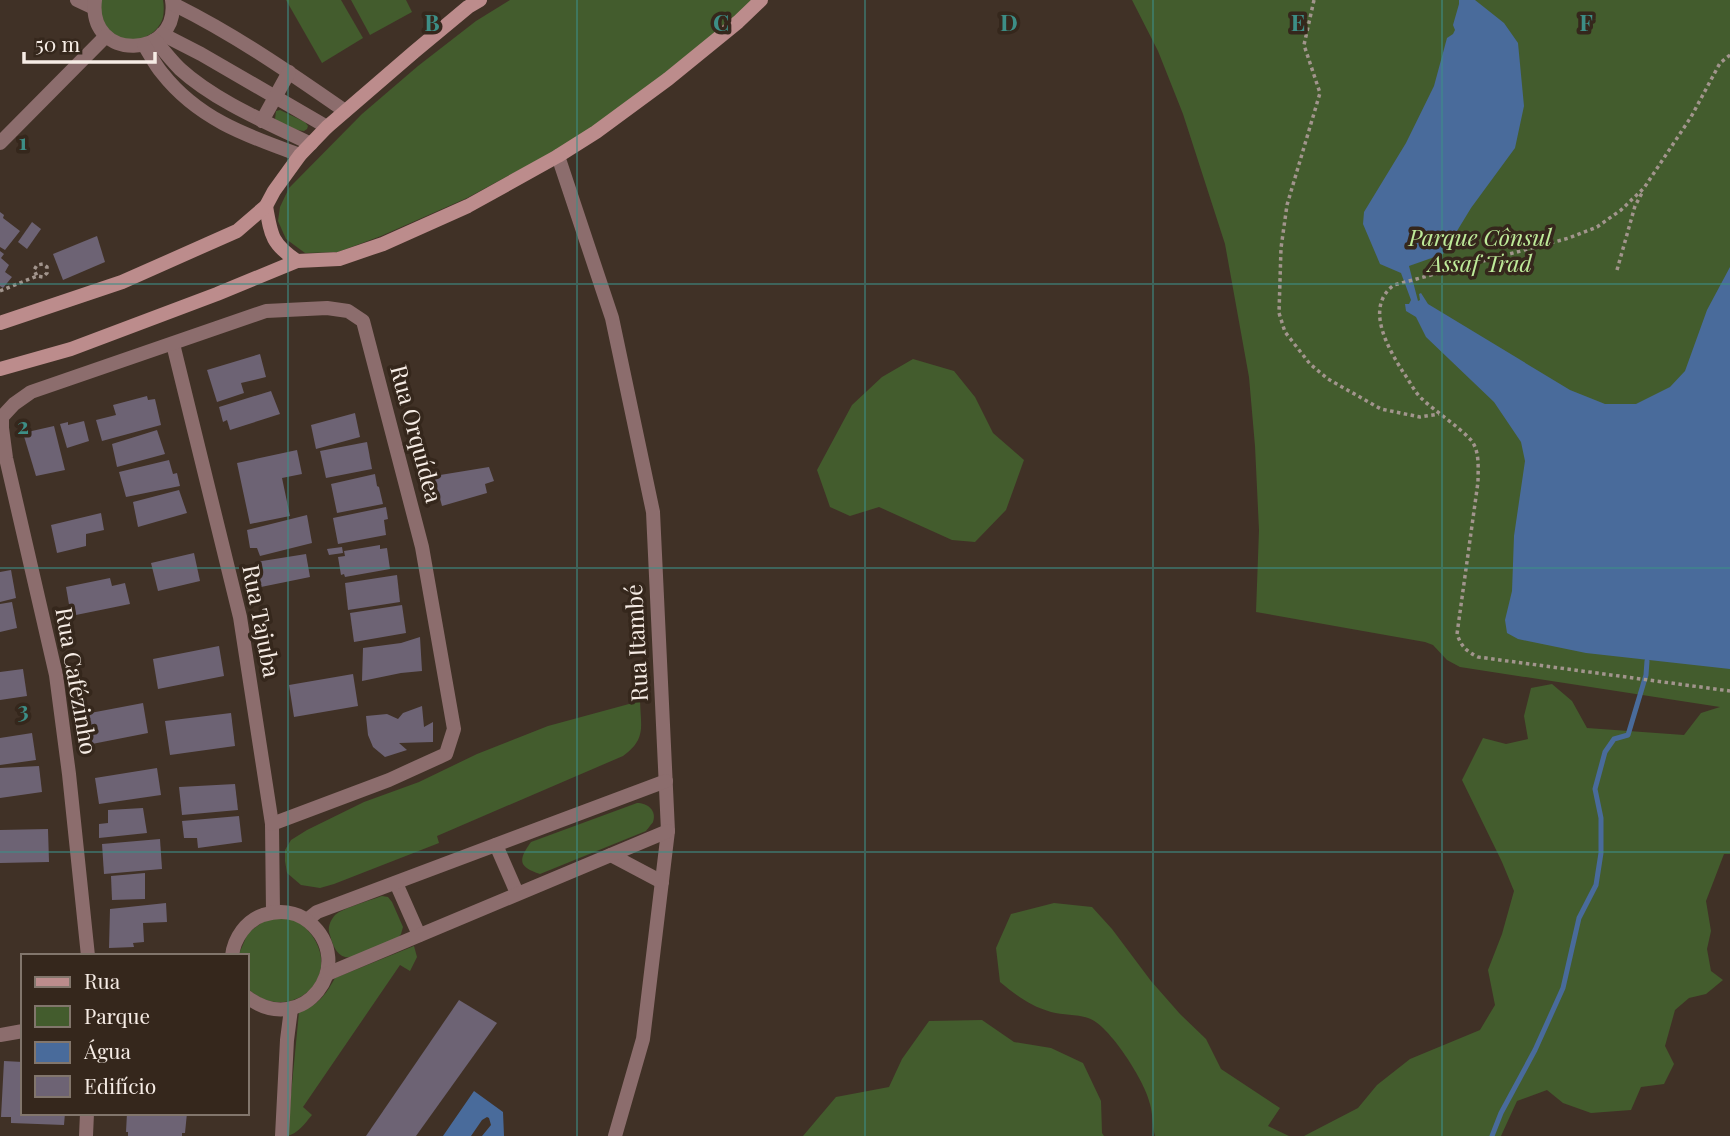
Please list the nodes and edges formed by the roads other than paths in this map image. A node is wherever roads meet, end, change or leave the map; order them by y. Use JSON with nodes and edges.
{"nodes":[{"id":1,"x":78,"y":0,"type":"edge"},
{"id":2,"x":761,"y":0,"type":"edge"},
{"id":3,"x":172,"y":2,"type":"edge"},
{"id":4,"x":470,"y":2,"type":"edge"},
{"id":5,"x":94,"y":4,"type":"edge"},
{"id":6,"x":106,"y":36,"type":"junction"},
{"id":7,"x":154,"y":40,"type":"junction"},
{"id":8,"x":289,"y":72,"type":"junction"},
{"id":9,"x":199,"y":85,"type":"junction"},
{"id":10,"x":276,"y":98,"type":"junction"},
{"id":11,"x":189,"y":102,"type":"junction"},
{"id":12,"x":345,"y":111,"type":"junction"},
{"id":13,"x":262,"y":121,"type":"junction"},
{"id":14,"x":327,"y":127,"type":"junction"},
{"id":15,"x":0,"y":143,"type":"edge"},
{"id":16,"x":310,"y":144,"type":"junction"},
{"id":17,"x":300,"y":155,"type":"junction"},
{"id":18,"x":558,"y":156,"type":"junction"},
{"id":19,"x":265,"y":206,"type":"junction"},
{"id":20,"x":297,"y":261,"type":"junction"},
{"id":21,"x":0,"y":323,"type":"edge"},
{"id":22,"x":173,"y":344,"type":"junction"},
{"id":23,"x":0,"y":369,"type":"edge"},
{"id":24,"x":2,"y":417,"type":"joint"},
{"id":25,"x":666,"y":781,"type":"junction"},
{"id":26,"x":272,"y":824,"type":"junction"},
{"id":27,"x":668,"y":831,"type":"junction"},
{"id":28,"x":496,"y":845,"type":"junction"},
{"id":29,"x":611,"y":855,"type":"junction"},
{"id":30,"x":662,"y":882,"type":"junction"},
{"id":31,"x":396,"y":883,"type":"junction"},
{"id":32,"x":517,"y":893,"type":"junction"},
{"id":33,"x":273,"y":912,"type":"junction"},
{"id":34,"x":307,"y":920,"type":"junction"},
{"id":35,"x":419,"y":935,"type":"junction"},
{"id":36,"x":88,"y":954,"type":"edge"},
{"id":37,"x":232,"y":954,"type":"edge"},
{"id":38,"x":327,"y":974,"type":"junction"},
{"id":39,"x":248,"y":998,"type":"edge"},
{"id":40,"x":290,"y":1009,"type":"junction"},
{"id":41,"x":21,"y":1031,"type":"edge"},
{"id":42,"x":0,"y":1035,"type":"edge"},
{"id":43,"x":87,"y":1115,"type":"edge"},
{"id":44,"x":86,"y":1136,"type":"edge"},
{"id":45,"x":282,"y":1136,"type":"edge"},
{"id":46,"x":615,"y":1136,"type":"edge"}],
"edges":[{"from":1,"to":5,"type":"street"},
{"from":2,"to":18,"type":"street"},
{"from":3,"to":7,"type":"street"},
{"from":3,"to":8,"type":"street"},
{"from":4,"to":12,"type":"street"},
{"from":5,"to":6,"type":"street"},
{"from":6,"to":7,"type":"street"},
{"from":6,"to":15,"type":"street"},
{"from":7,"to":9,"type":"street"},
{"from":7,"to":10,"type":"street"},
{"from":7,"to":11,"type":"street"},
{"from":8,"to":10,"type":"street"},
{"from":8,"to":12,"type":"street"},
{"from":9,"to":11,"type":"street"},
{"from":9,"to":13,"type":"street"},
{"from":10,"to":13,"type":"street"},
{"from":10,"to":14,"type":"street"},
{"from":11,"to":17,"type":"street"},
{"from":12,"to":14,"type":"street"},
{"from":13,"to":16,"type":"street"},
{"from":14,"to":16,"type":"street"},
{"from":16,"to":17,"type":"street"},
{"from":17,"to":19,"type":"street"},
{"from":18,"to":20,"type":"street"},
{"from":18,"to":25,"type":"street","name":"Rua Itambé"},
{"from":19,"to":20,"type":"street"},
{"from":19,"to":21,"type":"street"},
{"from":20,"to":23,"type":"street"},
{"from":22,"to":24,"type":"street","name":"Rua Orquídea"},
{"from":22,"to":26,"type":"street","name":"Rua Tajuba"},
{"from":22,"to":26,"type":"street","name":"Rua Orquídea"},
{"from":24,"to":36,"type":"street","name":"Rua Cafézinho"},
{"from":25,"to":27,"type":"street","name":"Rua Itambé"},
{"from":25,"to":28,"type":"street"},
{"from":26,"to":33,"type":"street","name":"Rua Tajuba"},
{"from":27,"to":29,"type":"street"},
{"from":27,"to":30,"type":"street","name":"Rua Itambé"},
{"from":28,"to":31,"type":"street"},
{"from":28,"to":32,"type":"street"},
{"from":29,"to":30,"type":"street"},
{"from":29,"to":32,"type":"street"},
{"from":30,"to":46,"type":"street","name":"Rua Itambé"},
{"from":31,"to":34,"type":"street"},
{"from":31,"to":35,"type":"street"},
{"from":32,"to":35,"type":"street"},
{"from":33,"to":34,"type":"street"},
{"from":33,"to":37,"type":"street"},
{"from":34,"to":38,"type":"street"},
{"from":35,"to":38,"type":"street"},
{"from":38,"to":40,"type":"street"},
{"from":39,"to":40,"type":"street"},
{"from":40,"to":45,"type":"street"},
{"from":41,"to":42,"type":"street"},
{"from":43,"to":44,"type":"street"}]}
